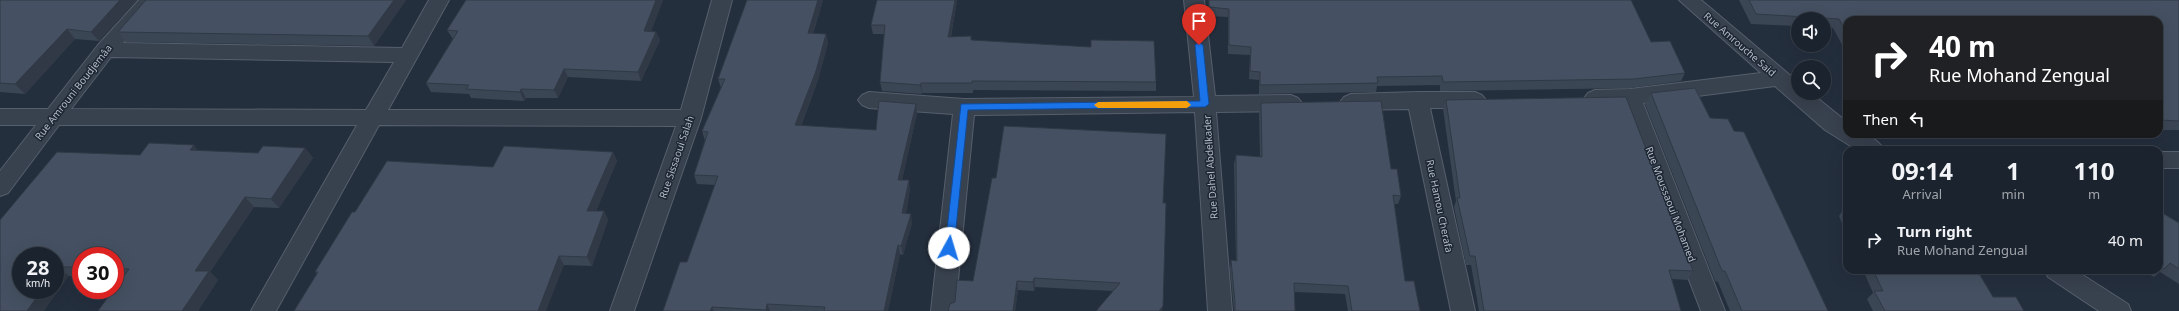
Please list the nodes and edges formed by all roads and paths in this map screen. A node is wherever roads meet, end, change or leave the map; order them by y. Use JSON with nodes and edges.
{"nodes":[{"id":1,"x":150,"y":0,"type":"edge"},
{"id":2,"x":439,"y":0,"type":"edge"},
{"id":3,"x":722,"y":0,"type":"edge"},
{"id":4,"x":1194,"y":0,"type":"edge"},
{"id":5,"x":1689,"y":0,"type":"edge"},
{"id":6,"x":105,"y":50,"type":"junction"},
{"id":7,"x":407,"y":55,"type":"junction"},
{"id":8,"x":1780,"y":78,"type":"junction"},
{"id":9,"x":1575,"y":98,"type":"edge"},
{"id":10,"x":1630,"y":98,"type":"junction"},
{"id":11,"x":1496,"y":99,"type":"edge"},
{"id":12,"x":869,"y":100,"type":"dead end"},
{"id":13,"x":1418,"y":100,"type":"junction"},
{"id":14,"x":1308,"y":102,"type":"edge"},
{"id":15,"x":1331,"y":102,"type":"edge"},
{"id":16,"x":1205,"y":104,"type":"junction"},
{"id":17,"x":964,"y":106,"type":"junction"},
{"id":18,"x":0,"y":117,"type":"edge"},
{"id":19,"x":54,"y":117,"type":"junction"},
{"id":20,"x":372,"y":118,"type":"junction"},
{"id":21,"x":690,"y":118,"type":"junction"},
{"id":22,"x":1843,"y":130,"type":"edge"},
{"id":23,"x":1855,"y":138,"type":"edge"},
{"id":24,"x":1867,"y":146,"type":"edge"},
{"id":25,"x":2163,"y":160,"type":"edge"},
{"id":26,"x":2179,"y":160,"type":"edge"},
{"id":27,"x":0,"y":187,"type":"edge"},
{"id":28,"x":2062,"y":274,"type":"edge"},
{"id":29,"x":263,"y":311,"type":"edge"},
{"id":30,"x":622,"y":311,"type":"edge"},
{"id":31,"x":943,"y":311,"type":"edge"},
{"id":32,"x":1220,"y":311,"type":"edge"},
{"id":33,"x":1462,"y":311,"type":"edge"},
{"id":34,"x":1713,"y":311,"type":"edge"},
{"id":35,"x":2119,"y":311,"type":"edge"}],
"edges":[{"from":1,"to":6,"type":"street","name":"Rue Amrouni Boudjemâa"},
{"from":2,"to":7,"type":"street"},
{"from":3,"to":21,"type":"street","name":"Rue Sissaoui Salah"},
{"from":4,"to":16,"type":"street","name":"Rue Dahel Abdelkader"},
{"from":5,"to":8,"type":"street","name":"Rue Amrouche Said"},
{"from":6,"to":7,"type":"street"},
{"from":6,"to":19,"type":"street","name":"Rue Amrouni Boudjemâa"},
{"from":7,"to":20,"type":"street"},
{"from":8,"to":10,"type":"street"},
{"from":8,"to":22,"type":"street","name":"Rue Amrouche Said"},
{"from":9,"to":10,"type":"street"},
{"from":10,"to":34,"type":"street","name":"Rue Moussaoui Mohamed"},
{"from":11,"to":13,"type":"street"},
{"from":12,"to":17,"type":"street"},
{"from":13,"to":15,"type":"street"},
{"from":13,"to":33,"type":"street","name":"Rue Hamou Cherafa"},
{"from":14,"to":16,"type":"street"},
{"from":16,"to":17,"type":"street"},
{"from":16,"to":32,"type":"street","name":"Rue Dahel Abdelkader"},
{"from":17,"to":31,"type":"street"},
{"from":18,"to":19,"type":"street"},
{"from":19,"to":20,"type":"street"},
{"from":19,"to":27,"type":"street","name":"Rue Amrouni Boudjemâa"},
{"from":20,"to":21,"type":"street"},
{"from":20,"to":29,"type":"street"},
{"from":21,"to":30,"type":"street","name":"Rue Sissaoui Salah"},
{"from":23,"to":24,"type":"street","name":"Rue Amrouche Said"},
{"from":25,"to":26,"type":"street"},
{"from":28,"to":35,"type":"street"}]}
